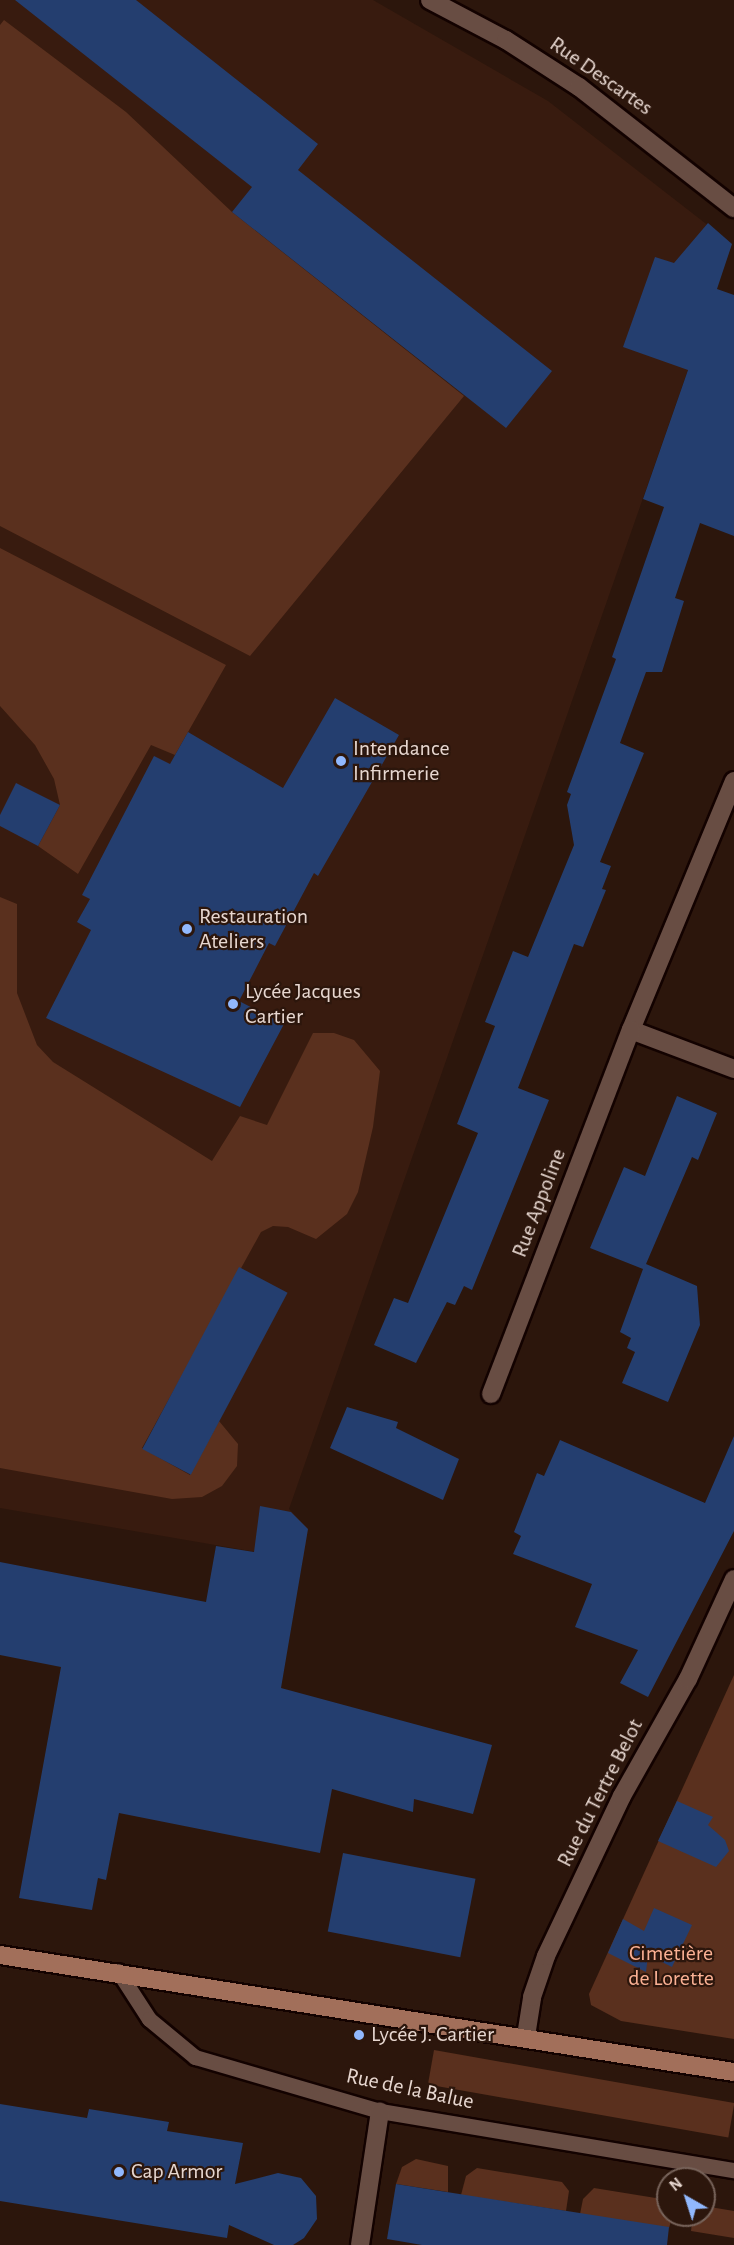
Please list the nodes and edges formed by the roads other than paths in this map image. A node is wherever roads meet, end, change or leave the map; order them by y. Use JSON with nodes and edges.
{"nodes":[{"id":1,"x":430,"y":0,"type":"edge"},
{"id":2,"x":734,"y":208,"type":"edge"},
{"id":3,"x":734,"y":781,"type":"edge"},
{"id":4,"x":631,"y":1030,"type":"junction"},
{"id":5,"x":734,"y":1069,"type":"edge"},
{"id":6,"x":491,"y":1394,"type":"dead end"},
{"id":7,"x":734,"y":1579,"type":"edge"},
{"id":8,"x":0,"y":1954,"type":"edge"},
{"id":9,"x":118,"y":1971,"type":"junction"},
{"id":10,"x":526,"y":2036,"type":"junction"},
{"id":11,"x":734,"y":2072,"type":"edge"},
{"id":12,"x":380,"y":2111,"type":"junction"},
{"id":13,"x":734,"y":2170,"type":"edge"},
{"id":14,"x":360,"y":2245,"type":"edge"}],
"edges":[{"from":1,"to":2,"type":"street","name":"Rue Descartes"},
{"from":3,"to":4,"type":"street","name":"Rue Appoline"},
{"from":4,"to":5,"type":"street"},
{"from":4,"to":6,"type":"street","name":"Rue Appoline"},
{"from":7,"to":10,"type":"street","name":"Rue du Tertre Belot"},
{"from":8,"to":9,"type":"main road"},
{"from":9,"to":10,"type":"main road"},
{"from":9,"to":12,"type":"lane","name":"Rue de la Balue"},
{"from":10,"to":11,"type":"main road"},
{"from":12,"to":13,"type":"lane","name":"Rue de la Balue"},
{"from":12,"to":14,"type":"street"}]}
